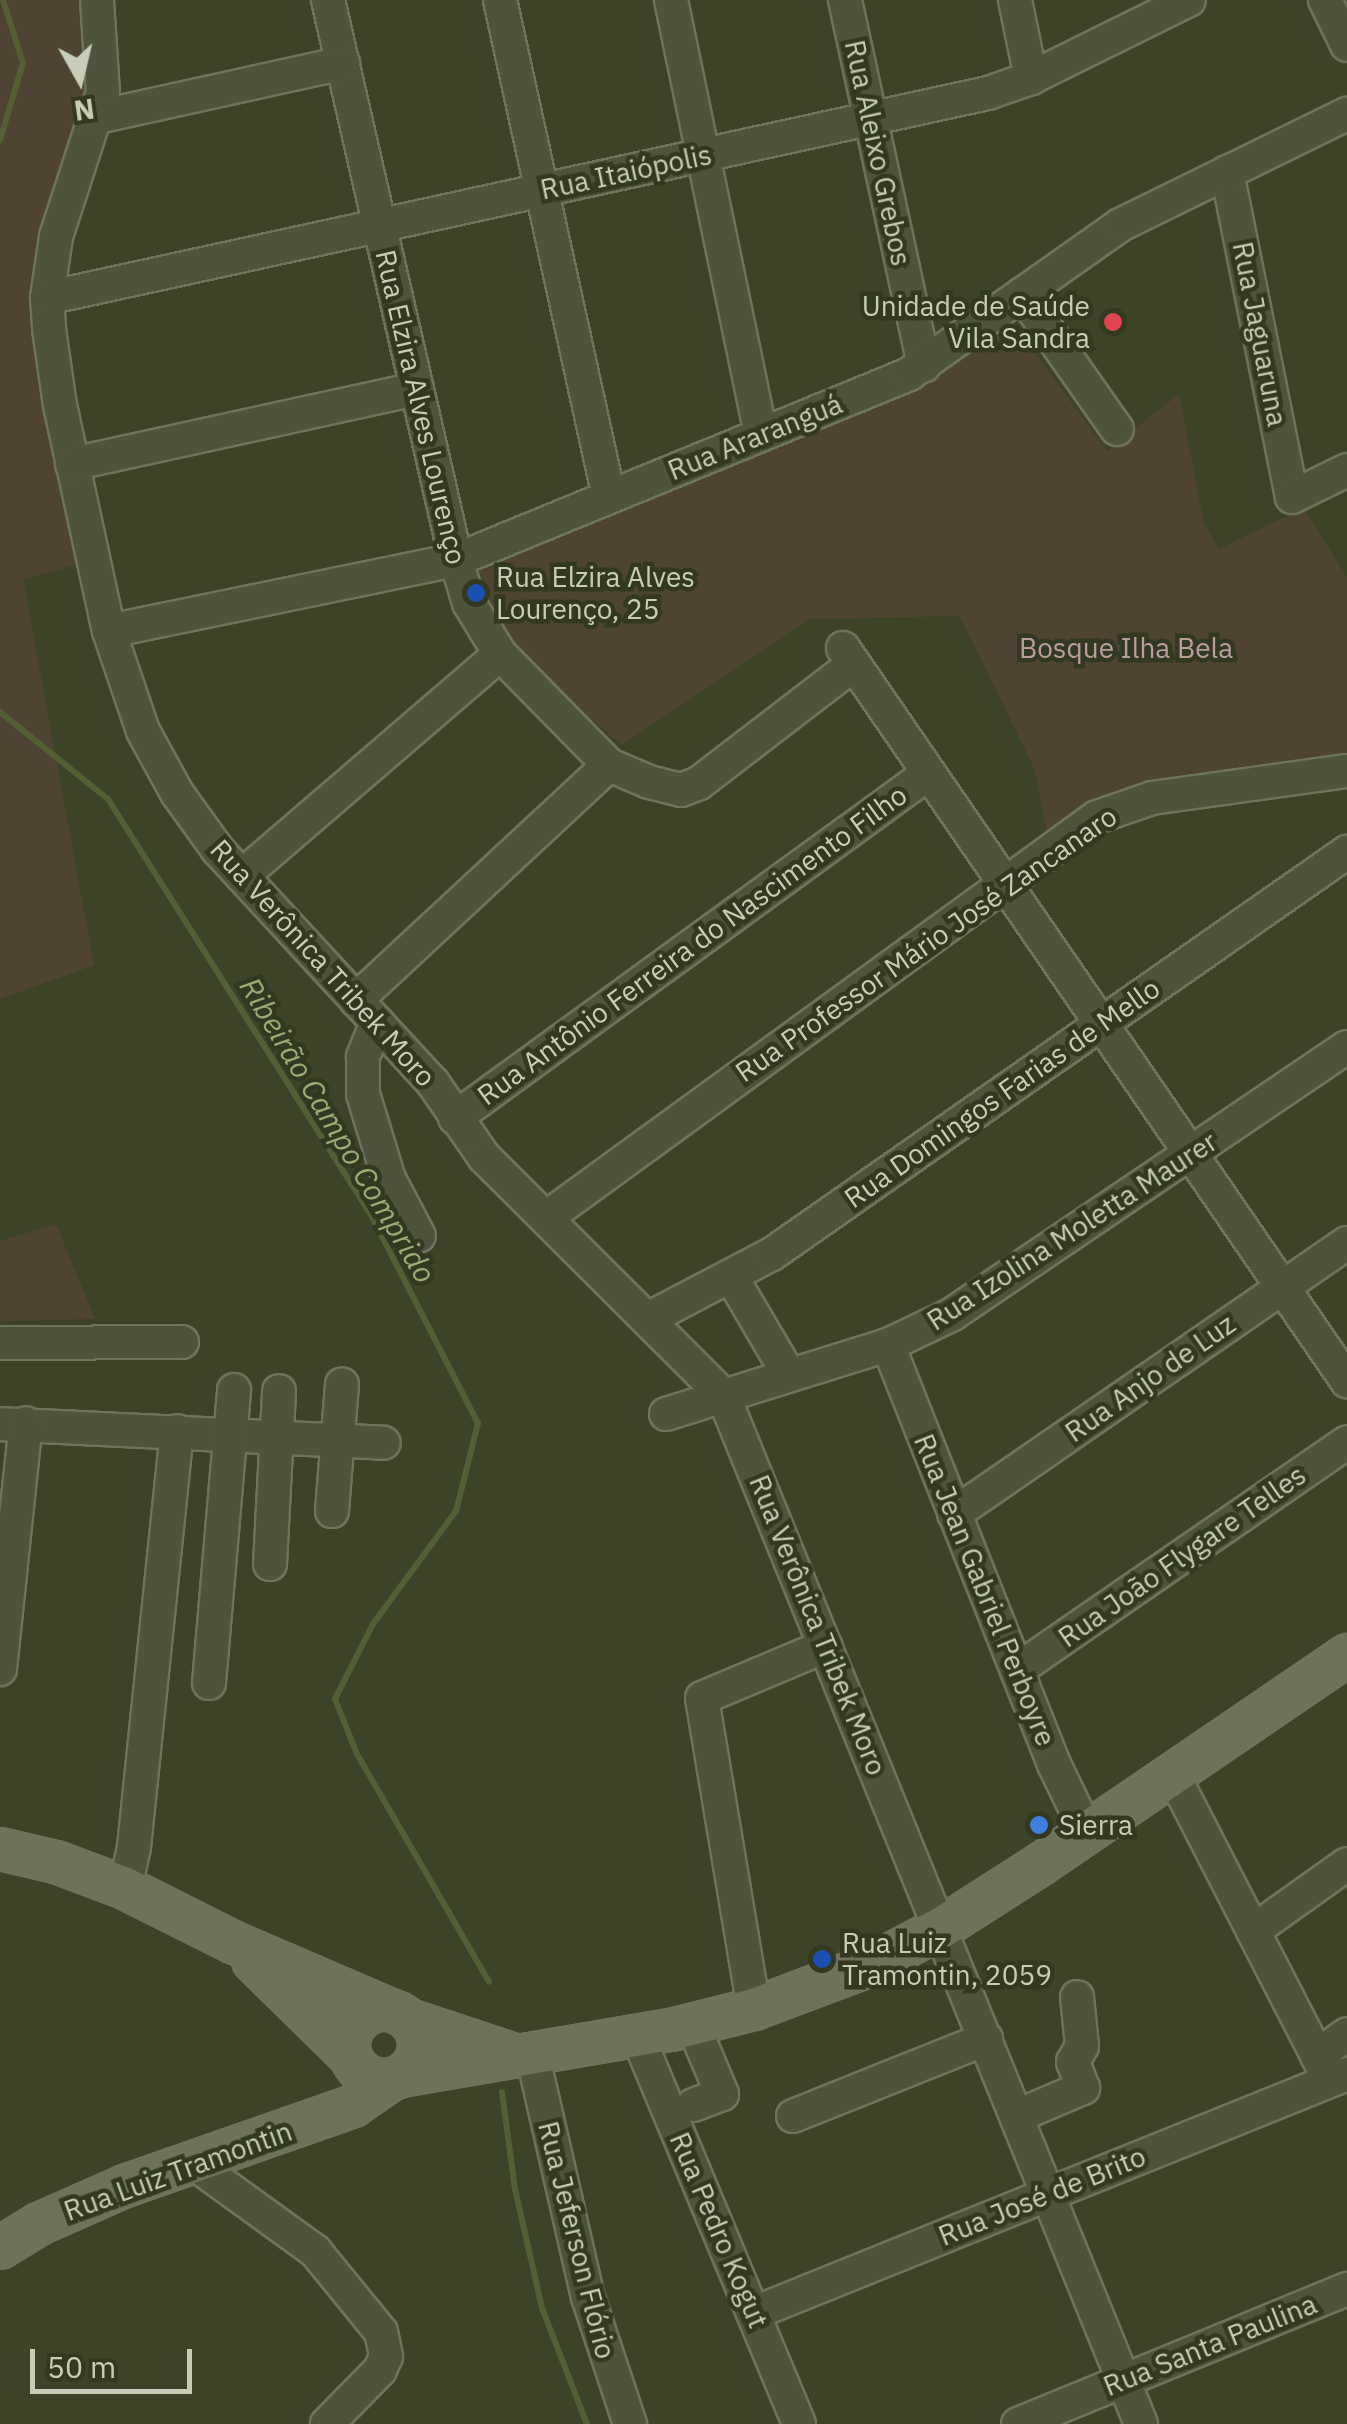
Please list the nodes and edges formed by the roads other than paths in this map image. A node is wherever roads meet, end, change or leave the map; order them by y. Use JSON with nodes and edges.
{"nodes":[{"id":1,"x":97,"y":0,"type":"edge"},
{"id":2,"x":328,"y":0,"type":"edge"},
{"id":3,"x":500,"y":0,"type":"edge"},
{"id":4,"x":671,"y":0,"type":"edge"},
{"id":5,"x":845,"y":0,"type":"edge"},
{"id":6,"x":1015,"y":0,"type":"edge"},
{"id":7,"x":1189,"y":0,"type":"edge"},
{"id":8,"x":1326,"y":0,"type":"edge"},
{"id":9,"x":1347,"y":45,"type":"edge"},
{"id":10,"x":342,"y":62,"type":"junction"},
{"id":11,"x":1031,"y":78,"type":"junction"},
{"id":12,"x":1347,"y":114,"type":"edge"},
{"id":13,"x":98,"y":116,"type":"junction"},
{"id":14,"x":870,"y":119,"type":"junction"},
{"id":15,"x":703,"y":156,"type":"junction"},
{"id":16,"x":1227,"y":172,"type":"junction"},
{"id":17,"x":542,"y":190,"type":"junction"},
{"id":18,"x":380,"y":226,"type":"junction"},
{"id":19,"x":1022,"y":294,"type":"junction"},
{"id":20,"x":47,"y":298,"type":"junction"},
{"id":21,"x":924,"y":366,"type":"junction"},
{"id":22,"x":417,"y":389,"type":"junction"},
{"id":23,"x":1117,"y":429,"type":"dead end"},
{"id":24,"x":762,"y":434,"type":"junction"},
{"id":25,"x":72,"y":464,"type":"junction"},
{"id":26,"x":1347,"y":470,"type":"edge"},
{"id":27,"x":609,"y":497,"type":"junction"},
{"id":28,"x":456,"y":560,"type":"junction"},
{"id":29,"x":109,"y":631,"type":"junction"},
{"id":30,"x":500,"y":654,"type":"junction"},
{"id":31,"x":610,"y":765,"type":"junction"},
{"id":32,"x":1347,"y":771,"type":"edge"},
{"id":33,"x":929,"y":773,"type":"junction"},
{"id":34,"x":1347,"y":852,"type":"edge"},
{"id":35,"x":242,"y":876,"type":"junction"},
{"id":36,"x":1005,"y":883,"type":"junction"},
{"id":37,"x":366,"y":1011,"type":"junction"},
{"id":38,"x":1101,"y":1023,"type":"junction"},
{"id":39,"x":1347,"y":1047,"type":"edge"},
{"id":40,"x":455,"y":1118,"type":"junction"},
{"id":41,"x":1191,"y":1154,"type":"junction"},
{"id":42,"x":546,"y":1218,"type":"junction"},
{"id":43,"x":418,"y":1236,"type":"dead end"},
{"id":44,"x":1347,"y":1243,"type":"edge"},
{"id":45,"x":732,"y":1278,"type":"junction"},
{"id":46,"x":1283,"y":1287,"type":"junction"},
{"id":47,"x":648,"y":1319,"type":"junction"},
{"id":48,"x":182,"y":1342,"type":"dead end"},
{"id":49,"x":0,"y":1343,"type":"edge"},
{"id":50,"x":888,"y":1345,"type":"junction"},
{"id":51,"x":789,"y":1375,"type":"junction"},
{"id":52,"x":1347,"y":1381,"type":"edge"},
{"id":53,"x":342,"y":1384,"type":"dead end"},
{"id":54,"x":234,"y":1390,"type":"dead end"},
{"id":55,"x":279,"y":1391,"type":"dead end"},
{"id":56,"x":723,"y":1394,"type":"junction"},
{"id":57,"x":666,"y":1414,"type":"dead end"},
{"id":58,"x":13,"y":1424,"type":"edge"},
{"id":59,"x":177,"y":1432,"type":"junction"},
{"id":60,"x":231,"y":1435,"type":"junction"},
{"id":61,"x":278,"y":1438,"type":"junction"},
{"id":62,"x":338,"y":1441,"type":"junction"},
{"id":63,"x":1347,"y":1442,"type":"edge"},
{"id":64,"x":384,"y":1444,"type":"dead end"},
{"id":65,"x":332,"y":1511,"type":"dead end"},
{"id":66,"x":954,"y":1514,"type":"junction"},
{"id":67,"x":270,"y":1564,"type":"dead end"},
{"id":68,"x":826,"y":1646,"type":"junction"},
{"id":69,"x":1347,"y":1655,"type":"edge"},
{"id":70,"x":0,"y":1669,"type":"edge"},
{"id":71,"x":1016,"y":1670,"type":"junction"},
{"id":72,"x":208,"y":1684,"type":"dead end"},
{"id":73,"x":1173,"y":1775,"type":"junction"},
{"id":74,"x":1088,"y":1832,"type":"junction"},
{"id":75,"x":0,"y":1849,"type":"edge"},
{"id":76,"x":1347,"y":1864,"type":"edge"},
{"id":77,"x":126,"y":1888,"type":"junction"},
{"id":78,"x":941,"y":1928,"type":"junction"},
{"id":79,"x":1254,"y":1932,"type":"junction"},
{"id":80,"x":235,"y":1942,"type":"junction"},
{"id":81,"x":1077,"y":1997,"type":"dead end"},
{"id":82,"x":754,"y":2008,"type":"junction"},
{"id":83,"x":405,"y":2017,"type":"junction"},
{"id":84,"x":693,"y":2025,"type":"junction"},
{"id":85,"x":1347,"y":2034,"type":"edge"},
{"id":86,"x":638,"y":2037,"type":"junction"},
{"id":87,"x":986,"y":2039,"type":"junction"},
{"id":88,"x":524,"y":2054,"type":"junction"},
{"id":89,"x":374,"y":2069,"type":"junction"},
{"id":90,"x":1331,"y":2070,"type":"edge"},
{"id":91,"x":693,"y":2104,"type":"dead end"},
{"id":92,"x":793,"y":2116,"type":"dead end"},
{"id":93,"x":1017,"y":2116,"type":"junction"},
{"id":94,"x":192,"y":2162,"type":"junction"},
{"id":95,"x":1048,"y":2193,"type":"junction"},
{"id":96,"x":0,"y":2248,"type":"edge"},
{"id":97,"x":1347,"y":2289,"type":"edge"},
{"id":98,"x":754,"y":2313,"type":"junction"},
{"id":99,"x":1124,"y":2380,"type":"junction"},
{"id":100,"x":327,"y":2424,"type":"edge"},
{"id":101,"x":630,"y":2424,"type":"edge"},
{"id":102,"x":799,"y":2424,"type":"edge"},
{"id":103,"x":1018,"y":2424,"type":"edge"},
{"id":104,"x":1141,"y":2424,"type":"edge"}],
"edges":[{"from":1,"to":13,"type":"street","name":"Rua Verônica Tribek Moro"},
{"from":2,"to":10,"type":"street","name":"Rua Elzira Alves Lourenço"},
{"from":3,"to":17,"type":"street"},
{"from":4,"to":15,"type":"street"},
{"from":5,"to":14,"type":"street","name":"Rua Aleixo Grebos"},
{"from":6,"to":11,"type":"street"},
{"from":7,"to":11,"type":"street","name":"Rua Itaiópolis"},
{"from":8,"to":9,"type":"street"},
{"from":10,"to":13,"type":"street"},
{"from":10,"to":18,"type":"street","name":"Rua Elzira Alves Lourenço"},
{"from":11,"to":14,"type":"street","name":"Rua Itaiópolis"},
{"from":12,"to":16,"type":"street","name":"Rua Araranguá"},
{"from":13,"to":20,"type":"street","name":"Rua Verônica Tribek Moro"},
{"from":14,"to":15,"type":"street","name":"Rua Itaiópolis"},
{"from":14,"to":21,"type":"street","name":"Rua Aleixo Grebos"},
{"from":15,"to":17,"type":"street","name":"Rua Itaiópolis"},
{"from":15,"to":24,"type":"street"},
{"from":16,"to":19,"type":"street","name":"Rua Araranguá"},
{"from":16,"to":26,"type":"street","name":"Rua Jaguaruna"},
{"from":17,"to":18,"type":"street","name":"Rua Itaiópolis"},
{"from":17,"to":27,"type":"street"},
{"from":18,"to":20,"type":"street","name":"Rua Itaiópolis"},
{"from":18,"to":22,"type":"street","name":"Rua Elzira Alves Lourenço"},
{"from":19,"to":21,"type":"street","name":"Rua Araranguá"},
{"from":19,"to":23,"type":"street"},
{"from":20,"to":25,"type":"street","name":"Rua Verônica Tribek Moro"},
{"from":21,"to":24,"type":"street","name":"Rua Araranguá"},
{"from":22,"to":25,"type":"street"},
{"from":22,"to":28,"type":"street","name":"Rua Elzira Alves Lourenço"},
{"from":24,"to":27,"type":"street","name":"Rua Araranguá"},
{"from":25,"to":29,"type":"street","name":"Rua Verônica Tribek Moro"},
{"from":27,"to":28,"type":"street","name":"Rua Araranguá"},
{"from":28,"to":29,"type":"street","name":"Rua Araranguá"},
{"from":28,"to":30,"type":"street","name":"Rua Elzira Alves Lourenço"},
{"from":29,"to":35,"type":"street","name":"Rua Verônica Tribek Moro"},
{"from":30,"to":31,"type":"street","name":"Rua Elzira Alves Lourenço"},
{"from":30,"to":35,"type":"street"},
{"from":31,"to":33,"type":"street"},
{"from":31,"to":37,"type":"street"},
{"from":32,"to":36,"type":"street","name":"Rua Professor Mário José Zancanaro"},
{"from":33,"to":36,"type":"street"},
{"from":33,"to":40,"type":"street","name":"Rua Antônio Ferreira do Nascimento Filho"},
{"from":34,"to":38,"type":"street","name":"Rua Domingos Farias de Mello"},
{"from":35,"to":37,"type":"street","name":"Rua Verônica Tribek Moro"},
{"from":36,"to":38,"type":"street"},
{"from":36,"to":42,"type":"street","name":"Rua Professor Mário José Zancanaro"},
{"from":37,"to":40,"type":"street","name":"Rua Verônica Tribek Moro"},
{"from":37,"to":43,"type":"street"},
{"from":38,"to":41,"type":"street"},
{"from":38,"to":45,"type":"street","name":"Rua Domingos Farias de Mello"},
{"from":39,"to":41,"type":"street","name":"Rua Izolina Moletta Maurer"},
{"from":40,"to":42,"type":"street","name":"Rua Verônica Tribek Moro"},
{"from":41,"to":46,"type":"street"},
{"from":41,"to":50,"type":"street","name":"Rua Izolina Moletta Maurer"},
{"from":42,"to":47,"type":"street","name":"Rua Verônica Tribek Moro"},
{"from":44,"to":46,"type":"street","name":"Rua Anjo de Luz"},
{"from":45,"to":47,"type":"street","name":"Rua Domingos Farias de Mello"},
{"from":45,"to":51,"type":"street"},
{"from":46,"to":52,"type":"street"},
{"from":46,"to":66,"type":"street","name":"Rua Anjo de Luz"},
{"from":47,"to":56,"type":"street","name":"Rua Verônica Tribek Moro"},
{"from":48,"to":49,"type":"street"},
{"from":50,"to":51,"type":"street","name":"Rua Izolina Moletta Maurer"},
{"from":50,"to":66,"type":"street","name":"Rua Jean Gabriel Perboyre"},
{"from":51,"to":56,"type":"street","name":"Rua Izolina Moletta Maurer"},
{"from":53,"to":62,"type":"street"},
{"from":54,"to":60,"type":"street"},
{"from":55,"to":61,"type":"street"},
{"from":56,"to":57,"type":"street","name":"Rua Izolina Moletta Maurer"},
{"from":56,"to":68,"type":"street","name":"Rua Verônica Tribek Moro"},
{"from":58,"to":59,"type":"street"},
{"from":58,"to":70,"type":"street"},
{"from":59,"to":60,"type":"street"},
{"from":59,"to":77,"type":"street"},
{"from":60,"to":61,"type":"street"},
{"from":60,"to":72,"type":"street"},
{"from":61,"to":62,"type":"street"},
{"from":61,"to":67,"type":"street"},
{"from":62,"to":64,"type":"street"},
{"from":62,"to":65,"type":"street"},
{"from":63,"to":71,"type":"street","name":"Rua João Flygare Telles"},
{"from":66,"to":71,"type":"street","name":"Rua Jean Gabriel Perboyre"},
{"from":68,"to":78,"type":"street","name":"Rua Verônica Tribek Moro"},
{"from":68,"to":82,"type":"street"},
{"from":69,"to":73,"type":"main road"},
{"from":71,"to":74,"type":"street","name":"Rua Jean Gabriel Perboyre"},
{"from":73,"to":74,"type":"main road"},
{"from":73,"to":79,"type":"street"},
{"from":74,"to":78,"type":"main road"},
{"from":75,"to":77,"type":"main road"},
{"from":76,"to":79,"type":"street"},
{"from":77,"to":80,"type":"main road"},
{"from":78,"to":82,"type":"main road"},
{"from":78,"to":87,"type":"street","name":"Rua Verônica Tribek Moro"},
{"from":79,"to":90,"type":"street"},
{"from":80,"to":83,"type":"main road"},
{"from":80,"to":89,"type":"main road"},
{"from":81,"to":93,"type":"street"},
{"from":82,"to":84,"type":"main road"},
{"from":83,"to":88,"type":"main road"},
{"from":83,"to":89,"type":"main road"},
{"from":83,"to":89,"type":"main road"},
{"from":84,"to":86,"type":"main road"},
{"from":84,"to":91,"type":"street"},
{"from":85,"to":90,"type":"street","name":"Rua José de Brito"},
{"from":86,"to":88,"type":"main road"},
{"from":86,"to":98,"type":"street","name":"Rua Pedro Kogut"},
{"from":87,"to":92,"type":"street"},
{"from":87,"to":93,"type":"street","name":"Rua Verônica Tribek Moro"},
{"from":88,"to":89,"type":"main road"},
{"from":88,"to":101,"type":"street","name":"Rua Jeferson Flório"},
{"from":89,"to":94,"type":"main road","name":"Rua Luiz Tramontin"},
{"from":90,"to":95,"type":"street","name":"Rua José de Brito"},
{"from":93,"to":95,"type":"street","name":"Rua Verônica Tribek Moro"},
{"from":94,"to":96,"type":"main road","name":"Rua Luiz Tramontin"},
{"from":94,"to":100,"type":"street"},
{"from":95,"to":98,"type":"street","name":"Rua José de Brito"},
{"from":95,"to":99,"type":"street","name":"Rua Verônica Tribek Moro"},
{"from":97,"to":99,"type":"street","name":"Rua Santa Paulina"},
{"from":98,"to":102,"type":"street","name":"Rua Pedro Kogut"},
{"from":99,"to":103,"type":"street","name":"Rua Santa Paulina"},
{"from":99,"to":104,"type":"street","name":"Rua Verônica Tribek Moro"}]}
